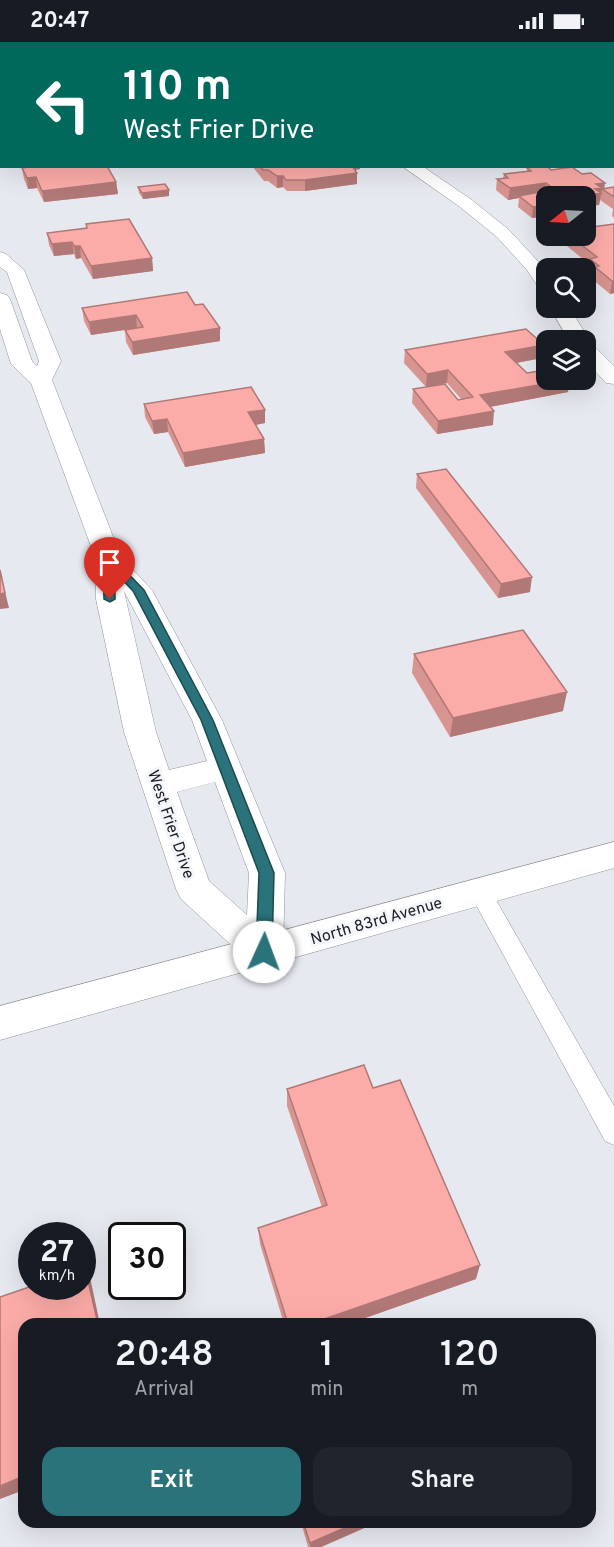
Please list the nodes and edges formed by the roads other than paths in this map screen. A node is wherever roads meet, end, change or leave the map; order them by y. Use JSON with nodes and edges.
{"nodes":[{"id":1,"x":413,"y":168,"type":"edge"},
{"id":2,"x":0,"y":258,"type":"edge"},
{"id":3,"x":536,"y":271,"type":"edge"},
{"id":4,"x":0,"y":299,"type":"edge"},
{"id":5,"x":596,"y":359,"type":"edge"},
{"id":6,"x":614,"y":378,"type":"edge"},
{"id":7,"x":41,"y":380,"type":"junction"},
{"id":8,"x":109,"y":560,"type":"junction"},
{"id":9,"x":226,"y":768,"type":"junction"},
{"id":10,"x":158,"y":785,"type":"junction"},
{"id":11,"x":614,"y":855,"type":"edge"},
{"id":12,"x":480,"y":892,"type":"junction"},
{"id":13,"x":264,"y":952,"type":"junction"},
{"id":14,"x":0,"y":1023,"type":"edge"},
{"id":15,"x":614,"y":1132,"type":"edge"}],
"edges":[{"from":1,"to":3,"type":"street"},
{"from":2,"to":7,"type":"street"},
{"from":4,"to":7,"type":"street","name":"West Frier Drive"},
{"from":5,"to":6,"type":"street"},
{"from":7,"to":8,"type":"street","name":"West Frier Drive"},
{"from":8,"to":9,"type":"street","name":"West Frier Drive"},
{"from":8,"to":10,"type":"street","name":"West Frier Drive"},
{"from":9,"to":10,"type":"street"},
{"from":9,"to":13,"type":"street","name":"West Frier Drive"},
{"from":10,"to":13,"type":"street","name":"West Frier Drive"},
{"from":11,"to":12,"type":"street","name":"North 83rd Avenue"},
{"from":12,"to":13,"type":"street","name":"North 83rd Avenue"},
{"from":12,"to":15,"type":"lane"},
{"from":13,"to":14,"type":"street","name":"North 83rd Avenue"}]}
